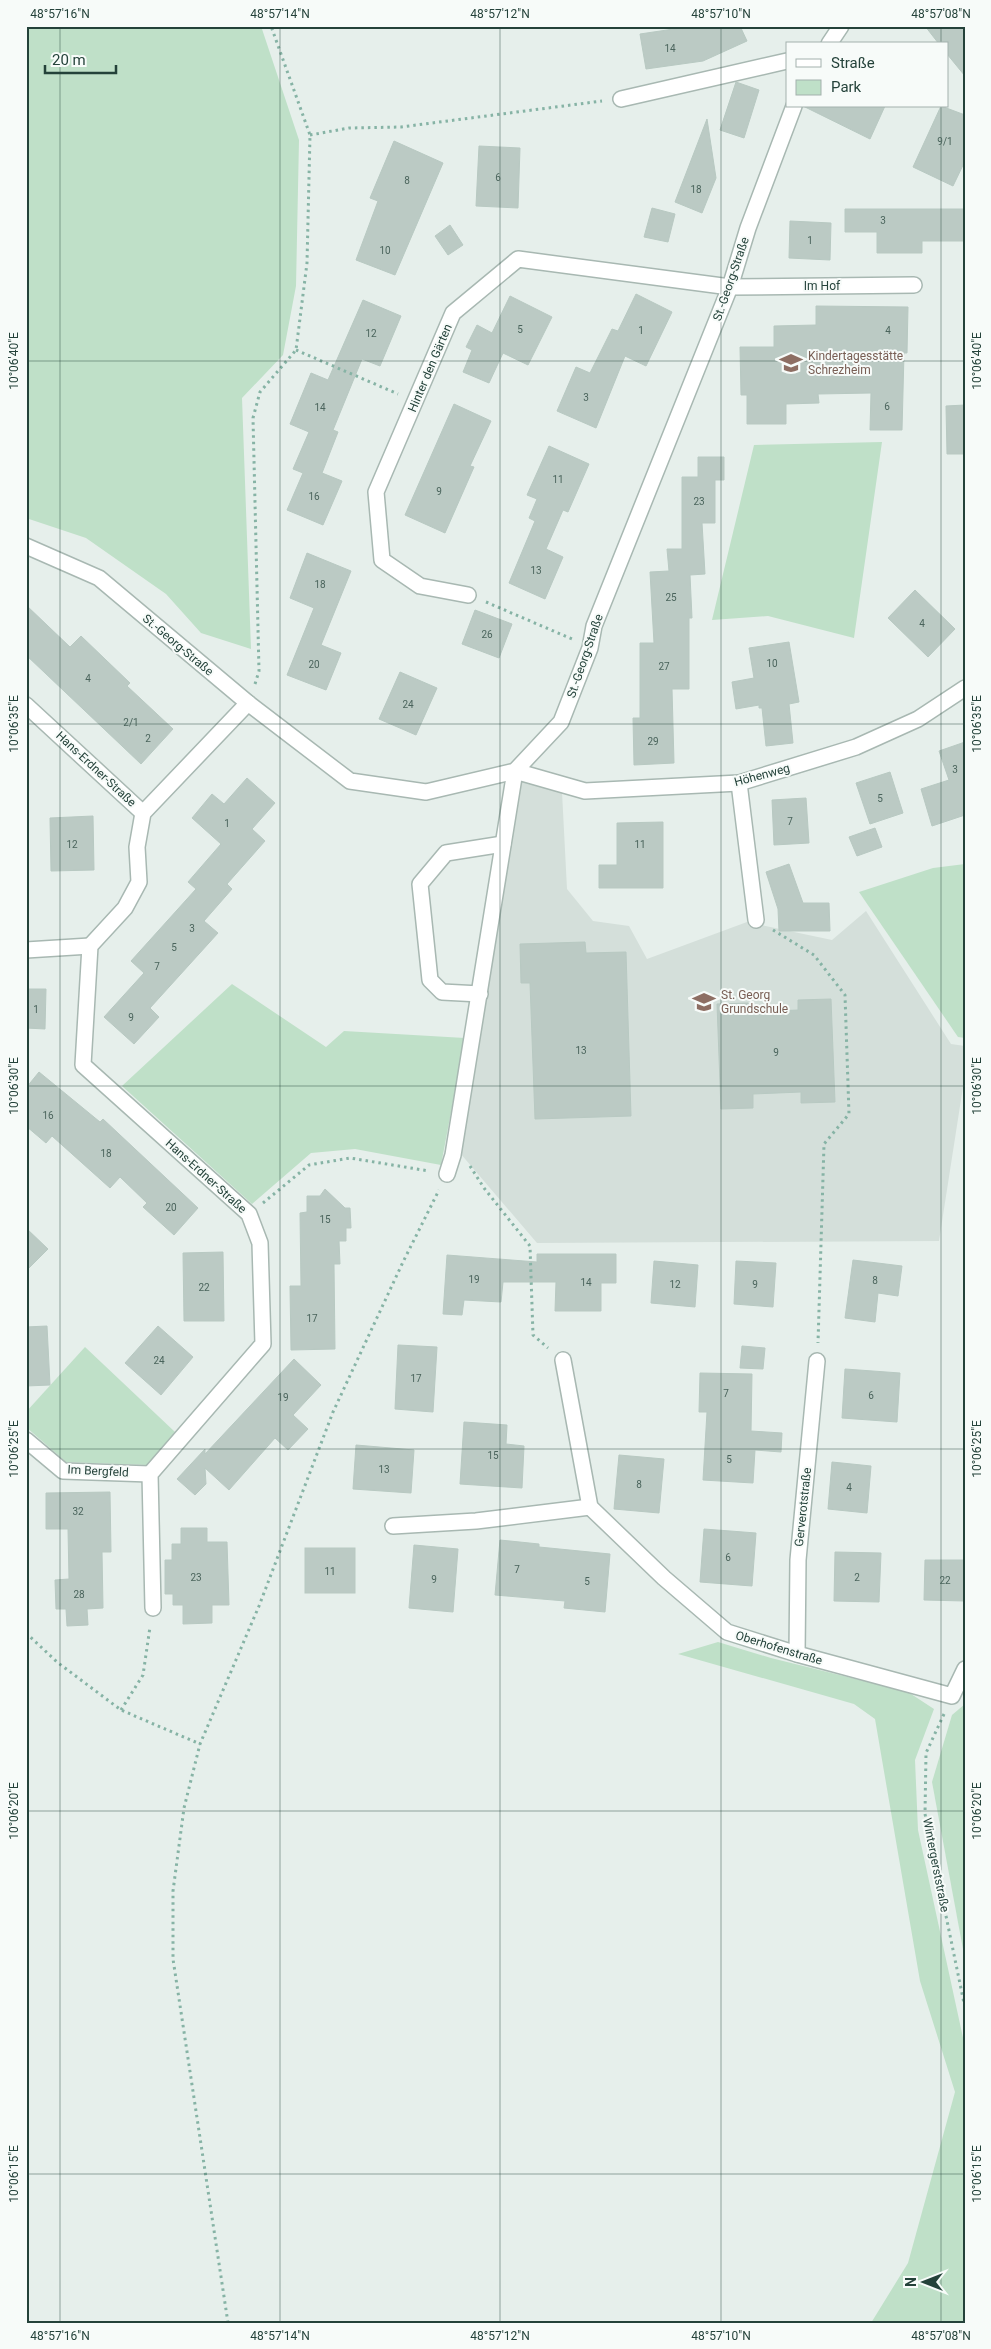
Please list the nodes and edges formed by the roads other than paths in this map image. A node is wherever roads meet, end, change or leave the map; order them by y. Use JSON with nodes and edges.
{"nodes":[{"id":1,"x":841,"y":26,"type":"edge"},
{"id":2,"x":830,"y":42,"type":"edge"},
{"id":3,"x":786,"y":61,"type":"edge"},
{"id":4,"x":621,"y":99,"type":"road end"},
{"id":5,"x":793,"y":108,"type":"edge"},
{"id":6,"x":914,"y":285,"type":"dead end"},
{"id":7,"x":730,"y":286,"type":"junction"},
{"id":8,"x":26,"y":546,"type":"edge"},
{"id":9,"x":468,"y":595,"type":"road end"},
{"id":10,"x":965,"y":688,"type":"edge"},
{"id":11,"x":248,"y":704,"type":"junction"},
{"id":12,"x":26,"y":706,"type":"edge"},
{"id":13,"x":515,"y":771,"type":"junction"},
{"id":14,"x":739,"y":783,"type":"junction"},
{"id":15,"x":143,"y":813,"type":"junction"},
{"id":16,"x":503,"y":844,"type":"junction"},
{"id":17,"x":756,"y":920,"type":"road end"},
{"id":18,"x":90,"y":946,"type":"junction"},
{"id":19,"x":26,"y":950,"type":"edge"},
{"id":20,"x":480,"y":994,"type":"junction"},
{"id":21,"x":447,"y":1174,"type":"road end"},
{"id":22,"x":563,"y":1360,"type":"road end"},
{"id":23,"x":817,"y":1361,"type":"road end"},
{"id":24,"x":26,"y":1440,"type":"edge"},
{"id":25,"x":150,"y":1474,"type":"junction"},
{"id":26,"x":590,"y":1507,"type":"junction"},
{"id":27,"x":394,"y":1526,"type":"dead end"},
{"id":28,"x":153,"y":1608,"type":"road end"},
{"id":29,"x":797,"y":1654,"type":"junction"},
{"id":30,"x":965,"y":1669,"type":"edge"}],
"edges":[{"from":1,"to":2,"type":"street"},
{"from":3,"to":4,"type":"street"},
{"from":5,"to":7,"type":"street","name":"St.-Georg-Straße"},
{"from":6,"to":7,"type":"street","name":"Im Hof"},
{"from":7,"to":9,"type":"street","name":"Hinter den Gärten"},
{"from":7,"to":13,"type":"street","name":"St.-Georg-Straße"},
{"from":8,"to":11,"type":"street","name":"St.-Georg-Straße"},
{"from":10,"to":14,"type":"street","name":"Höhenweg"},
{"from":11,"to":13,"type":"street","name":"St.-Georg-Straße"},
{"from":11,"to":15,"type":"street","name":"Hans-Erdner-Straße"},
{"from":12,"to":15,"type":"street","name":"Hans-Erdner-Straße"},
{"from":13,"to":14,"type":"street","name":"Höhenweg"},
{"from":13,"to":16,"type":"street"},
{"from":14,"to":17,"type":"street"},
{"from":15,"to":18,"type":"street","name":"Hans-Erdner-Straße"},
{"from":16,"to":20,"type":"street"},
{"from":16,"to":20,"type":"street"},
{"from":18,"to":19,"type":"street"},
{"from":18,"to":25,"type":"street","name":"Hans-Erdner-Straße"},
{"from":20,"to":21,"type":"street"},
{"from":22,"to":26,"type":"street"},
{"from":23,"to":29,"type":"street","name":"Gerverotstraße"},
{"from":24,"to":25,"type":"street","name":"Im Bergfeld"},
{"from":25,"to":28,"type":"street"},
{"from":26,"to":27,"type":"street"},
{"from":26,"to":29,"type":"street","name":"Oberhofenstraße"},
{"from":29,"to":30,"type":"street","name":"Oberhofenstraße"}]}
